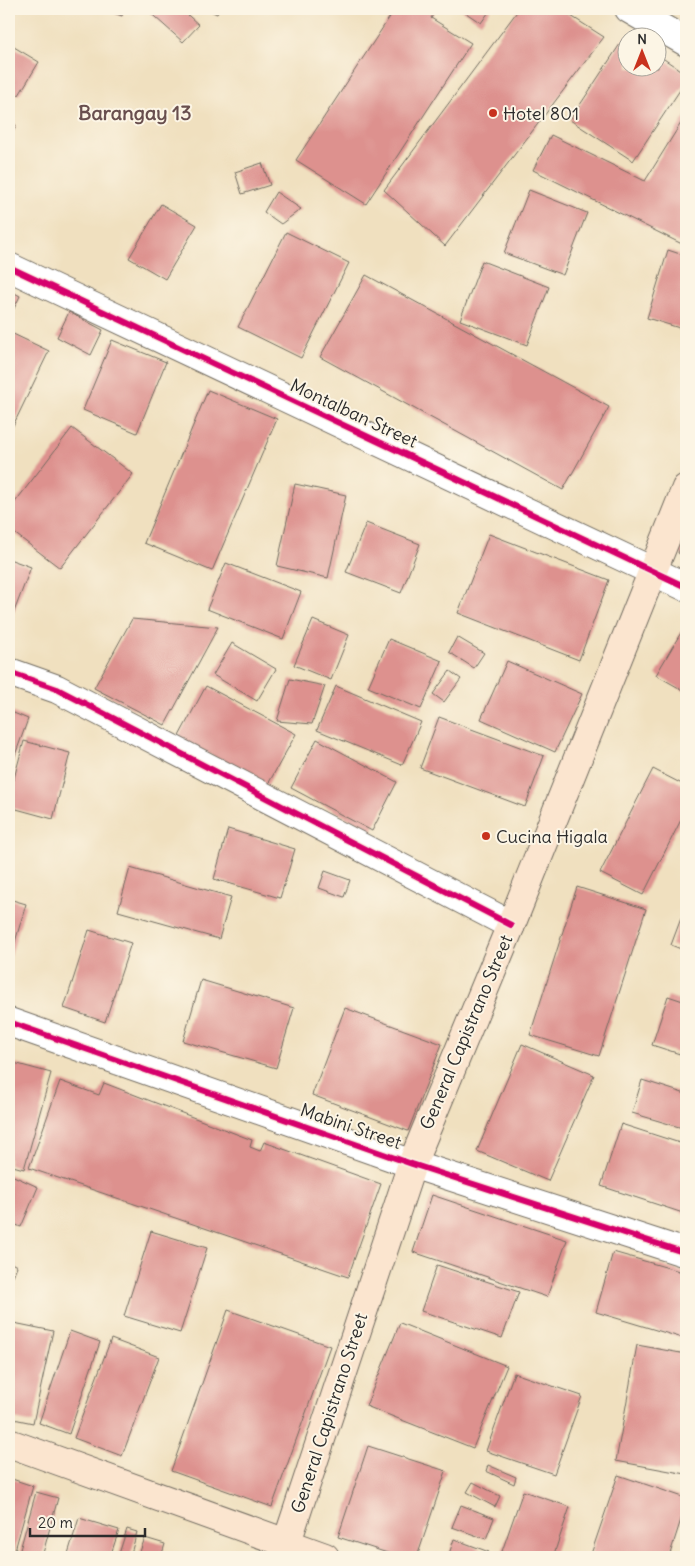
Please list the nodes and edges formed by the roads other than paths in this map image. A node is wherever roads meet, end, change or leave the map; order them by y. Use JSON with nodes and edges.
{"nodes":[{"id":1,"x":629,"y":9,"type":"edge"},
{"id":2,"x":686,"y":42,"type":"edge"},
{"id":3,"x":9,"y":267,"type":"edge"},
{"id":4,"x":686,"y":488,"type":"edge"},
{"id":5,"x":654,"y":572,"type":"junction"},
{"id":6,"x":686,"y":587,"type":"edge"},
{"id":7,"x":9,"y":672,"type":"edge"},
{"id":8,"x":511,"y":924,"type":"junction"},
{"id":9,"x":9,"y":1022,"type":"edge"},
{"id":10,"x":412,"y":1164,"type":"junction"},
{"id":11,"x":686,"y":1253,"type":"edge"},
{"id":12,"x":9,"y":1443,"type":"edge"},
{"id":13,"x":284,"y":1551,"type":"edge"},
{"id":14,"x":325,"y":1557,"type":"edge"}],
"edges":[{"from":1,"to":2,"type":"street"},
{"from":3,"to":5,"type":"street","name":"Montalban Street"},
{"from":4,"to":5,"type":"main road","name":"General Capistrano Street"},
{"from":5,"to":6,"type":"street","name":"Montalban Street"},
{"from":5,"to":8,"type":"main road","name":"General Capistrano Street"},
{"from":7,"to":8,"type":"street"},
{"from":8,"to":10,"type":"main road","name":"General Capistrano Street"},
{"from":9,"to":10,"type":"street","name":"Mabini Street"},
{"from":10,"to":11,"type":"street","name":"Mabini Street"},
{"from":10,"to":13,"type":"main road","name":"General Capistrano Street"},
{"from":12,"to":13,"type":"main road"},
{"from":13,"to":14,"type":"main road"}]}
